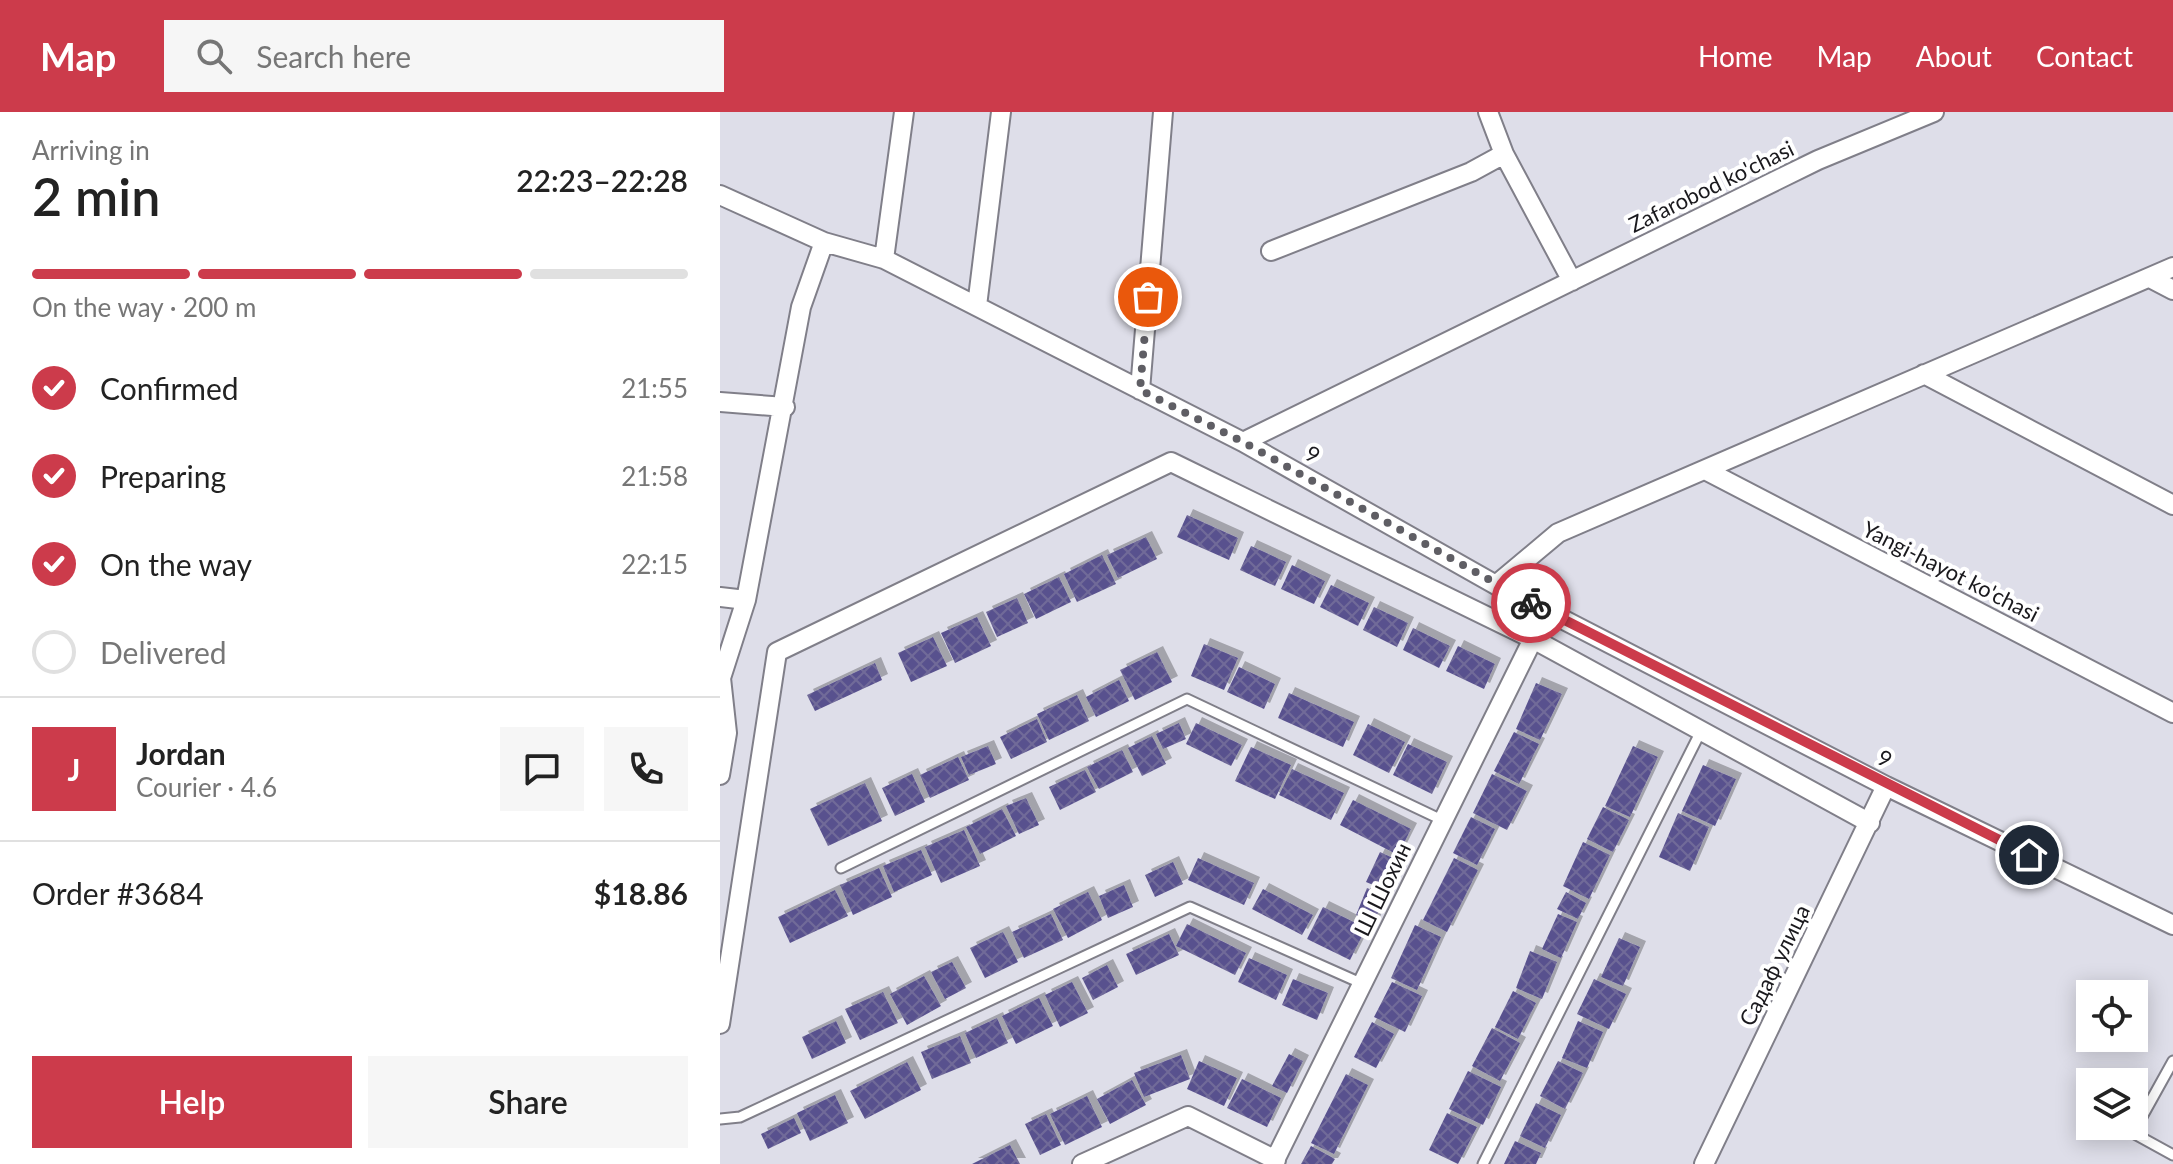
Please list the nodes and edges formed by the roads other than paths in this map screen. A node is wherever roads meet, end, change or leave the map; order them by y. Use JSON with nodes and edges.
{"nodes":[{"id":1,"x":904,"y":112,"type":"edge"},
{"id":2,"x":1001,"y":112,"type":"edge"},
{"id":3,"x":1163,"y":112,"type":"edge"},
{"id":4,"x":1488,"y":112,"type":"edge"},
{"id":5,"x":1934,"y":112,"type":"edge"},
{"id":6,"x":1504,"y":154,"type":"junction"},
{"id":7,"x":720,"y":195,"type":"edge"},
{"id":8,"x":824,"y":242,"type":"junction"},
{"id":9,"x":1271,"y":251,"type":"dead end"},
{"id":10,"x":884,"y":259,"type":"junction"},
{"id":11,"x":2173,"y":267,"type":"edge"},
{"id":12,"x":2150,"y":278,"type":"junction"},
{"id":13,"x":1572,"y":281,"type":"junction"},
{"id":14,"x":2173,"y":290,"type":"edge"},
{"id":15,"x":977,"y":306,"type":"junction"},
{"id":16,"x":1924,"y":374,"type":"junction"},
{"id":17,"x":1140,"y":390,"type":"junction"},
{"id":18,"x":720,"y":402,"type":"edge"},
{"id":19,"x":785,"y":407,"type":"junction"},
{"id":20,"x":1243,"y":442,"type":"junction"},
{"id":21,"x":1707,"y":471,"type":"junction"},
{"id":22,"x":2173,"y":505,"type":"edge"},
{"id":23,"x":1496,"y":585,"type":"junction"},
{"id":24,"x":720,"y":597,"type":"edge"},
{"id":25,"x":746,"y":600,"type":"junction"},
{"id":26,"x":1533,"y":639,"type":"junction"},
{"id":27,"x":721,"y":678,"type":"edge"},
{"id":28,"x":2173,"y":713,"type":"edge"},
{"id":29,"x":1702,"y":729,"type":"junction"},
{"id":30,"x":720,"y":775,"type":"edge"},
{"id":31,"x":1886,"y":786,"type":"junction"},
{"id":32,"x":1442,"y":820,"type":"junction"},
{"id":33,"x":1870,"y":823,"type":"junction"},
{"id":34,"x":841,"y":868,"type":"dead end"},
{"id":35,"x":2173,"y":925,"type":"edge"},
{"id":36,"x":1363,"y":984,"type":"junction"},
{"id":37,"x":720,"y":1024,"type":"edge"},
{"id":38,"x":2173,"y":1061,"type":"edge"},
{"id":39,"x":720,"y":1119,"type":"edge"},
{"id":40,"x":2173,"y":1155,"type":"edge"},
{"id":41,"x":1275,"y":1162,"type":"edge"},
{"id":42,"x":1082,"y":1164,"type":"edge"},
{"id":43,"x":1483,"y":1164,"type":"edge"},
{"id":44,"x":1704,"y":1164,"type":"edge"}],
"edges":[{"from":1,"to":10,"type":"street"},
{"from":2,"to":15,"type":"street"},
{"from":3,"to":17,"type":"street"},
{"from":4,"to":6,"type":"street"},
{"from":5,"to":13,"type":"street","name":"Zafarobod ko'chasi"},
{"from":6,"to":9,"type":"street"},
{"from":6,"to":13,"type":"street"},
{"from":7,"to":8,"type":"street","name":"9"},
{"from":8,"to":10,"type":"street","name":"9"},
{"from":8,"to":19,"type":"street"},
{"from":10,"to":15,"type":"street","name":"9"},
{"from":11,"to":12,"type":"street"},
{"from":12,"to":14,"type":"street"},
{"from":12,"to":16,"type":"street"},
{"from":13,"to":20,"type":"street","name":"Zafarobod ko'chasi"},
{"from":15,"to":17,"type":"street","name":"9"},
{"from":16,"to":21,"type":"street"},
{"from":16,"to":22,"type":"street"},
{"from":17,"to":20,"type":"street","name":"9"},
{"from":18,"to":19,"type":"street"},
{"from":19,"to":25,"type":"street"},
{"from":20,"to":23,"type":"street","name":"9"},
{"from":21,"to":23,"type":"street"},
{"from":21,"to":28,"type":"street","name":"Yangi-hayot ko'chasi"},
{"from":23,"to":31,"type":"street","name":"9"},
{"from":24,"to":25,"type":"street"},
{"from":25,"to":27,"type":"street"},
{"from":26,"to":29,"type":"street"},
{"from":26,"to":32,"type":"street","name":"Ш Шохин"},
{"from":26,"to":37,"type":"street"},
{"from":27,"to":30,"type":"street"},
{"from":29,"to":33,"type":"street"},
{"from":29,"to":43,"type":"lane"},
{"from":31,"to":33,"type":"street","name":"Садаф улица"},
{"from":31,"to":35,"type":"street","name":"9"},
{"from":32,"to":34,"type":"lane"},
{"from":32,"to":36,"type":"street","name":"Ш Шохин"},
{"from":33,"to":44,"type":"street","name":"Садаф улица"},
{"from":36,"to":39,"type":"lane"},
{"from":36,"to":41,"type":"street","name":"Ш Шохин"},
{"from":38,"to":40,"type":"lane"},
{"from":41,"to":42,"type":"street","name":"Ш Шохин"}]}
